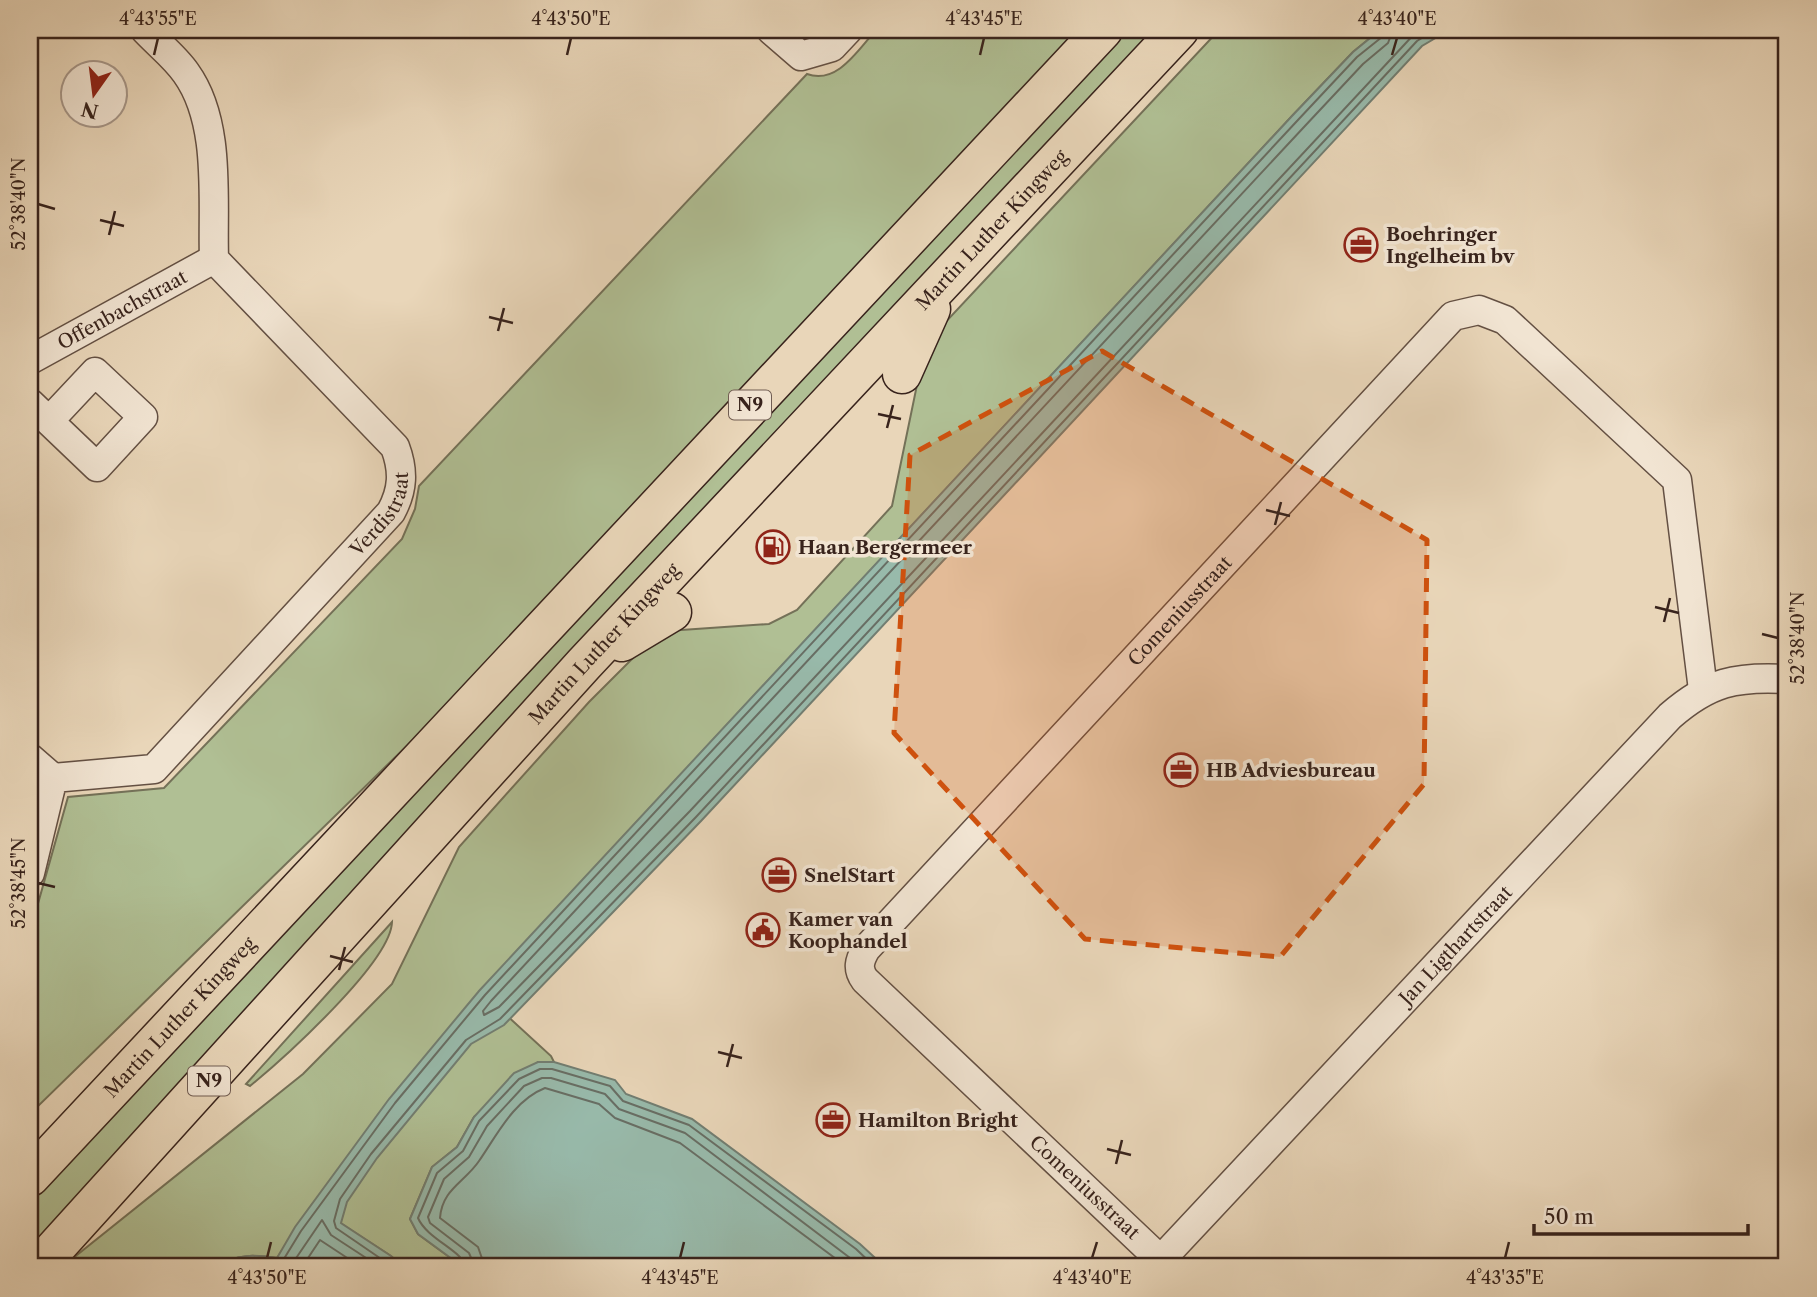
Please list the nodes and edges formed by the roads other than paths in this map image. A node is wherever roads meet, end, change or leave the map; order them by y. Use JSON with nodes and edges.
{"nodes":[{"id":1,"x":145,"y":30,"type":"edge"},
{"id":2,"x":771,"y":30,"type":"edge"},
{"id":3,"x":1103,"y":30,"type":"edge"},
{"id":4,"x":1179,"y":30,"type":"edge"},
{"id":5,"x":840,"y":38,"type":"edge"},
{"id":6,"x":214,"y":259,"type":"junction"},
{"id":7,"x":943,"y":281,"type":"junction"},
{"id":8,"x":30,"y":359,"type":"edge"},
{"id":9,"x":902,"y":374,"type":"dead end"},
{"id":10,"x":672,"y":612,"type":"dead end"},
{"id":11,"x":584,"y":664,"type":"junction"},
{"id":12,"x":1787,"y":678,"type":"edge"},
{"id":13,"x":1703,"y":690,"type":"junction"},
{"id":14,"x":30,"y":758,"type":"edge"},
{"id":15,"x":53,"y":778,"type":"junction"},
{"id":16,"x":30,"y":873,"type":"edge"},
{"id":17,"x":30,"y":1177,"type":"edge"},
{"id":18,"x":1161,"y":1265,"type":"edge"},
{"id":19,"x":38,"y":1267,"type":"edge"}],
"edges":[{"from":1,"to":6,"type":"street"},
{"from":2,"to":5,"type":"street"},
{"from":3,"to":17,"type":"highway","name":"Martin Luther Kingweg","number":"N9"},
{"from":4,"to":7,"type":"highway","name":"Martin Luther Kingweg","number":"N9"},
{"from":6,"to":8,"type":"street","name":"Offenbachstraat"},
{"from":6,"to":15,"type":"street","name":"Verdistraat"},
{"from":7,"to":9,"type":"highway","number":"N9"},
{"from":7,"to":11,"type":"highway","name":"Martin Luther Kingweg","number":"N9"},
{"from":10,"to":11,"type":"highway","number":"N9"},
{"from":11,"to":19,"type":"highway","name":"Martin Luther Kingweg","number":"N9"},
{"from":12,"to":13,"type":"street","name":"Jan Ligthartstraat"},
{"from":13,"to":18,"type":"street","name":"Jan Ligthartstraat"},
{"from":13,"to":18,"type":"street","name":"Comeniusstraat"},
{"from":14,"to":15,"type":"street"},
{"from":15,"to":16,"type":"street"}]}
